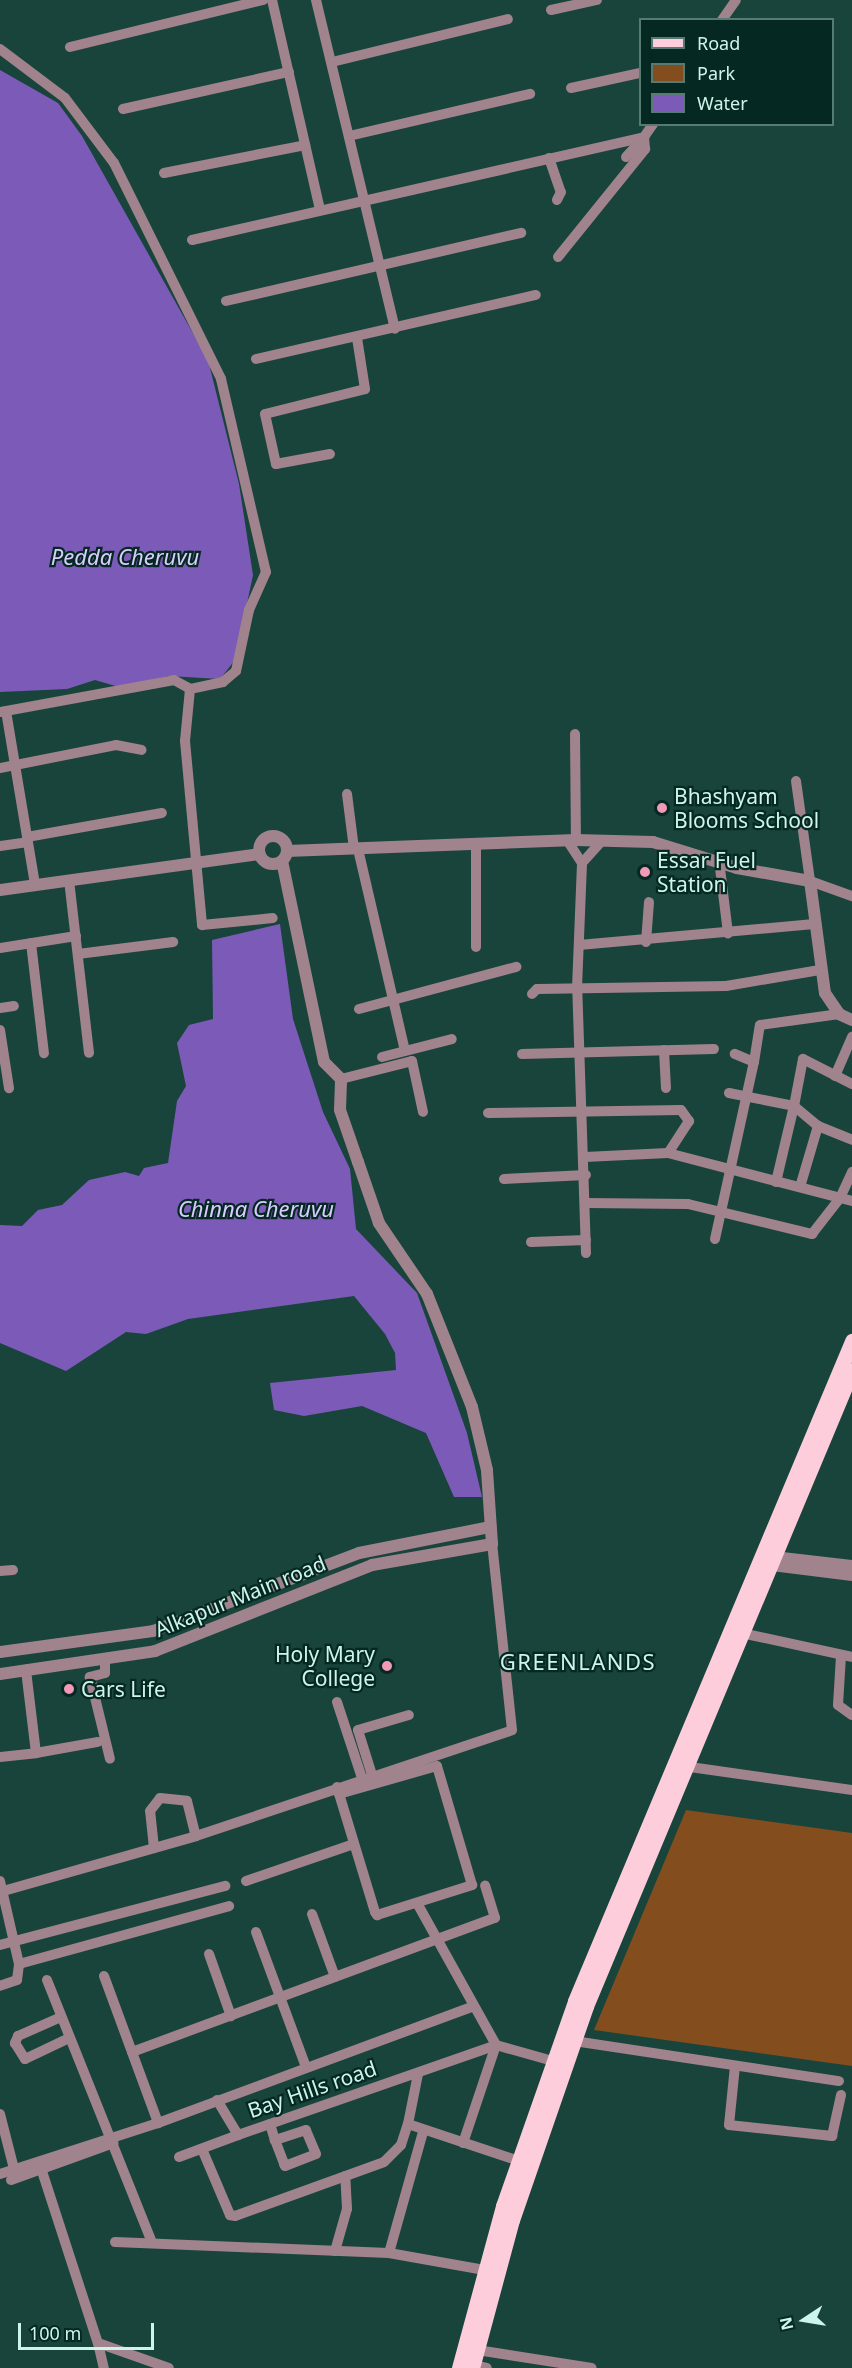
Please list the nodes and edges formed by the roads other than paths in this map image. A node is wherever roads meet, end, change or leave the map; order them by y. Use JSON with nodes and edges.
{"nodes":[{"id":1,"x":263,"y":0,"type":"edge"},
{"id":2,"x":272,"y":0,"type":"edge"},
{"id":3,"x":316,"y":0,"type":"edge"},
{"id":4,"x":597,"y":0,"type":"edge"},
{"id":5,"x":736,"y":0,"type":"edge"},
{"id":6,"x":551,"y":10,"type":"dead end"},
{"id":7,"x":723,"y":18,"type":"edge"},
{"id":8,"x":508,"y":19,"type":"dead end"},
{"id":9,"x":70,"y":47,"type":"dead end"},
{"id":10,"x":0,"y":49,"type":"edge"},
{"id":11,"x":332,"y":62,"type":"junction"},
{"id":12,"x":288,"y":72,"type":"junction"},
{"id":13,"x":639,"y":73,"type":"edge"},
{"id":14,"x":571,"y":88,"type":"dead end"},
{"id":15,"x":530,"y":94,"type":"dead end"},
{"id":16,"x":123,"y":109,"type":"dead end"},
{"id":17,"x":652,"y":126,"type":"edge"},
{"id":18,"x":349,"y":136,"type":"junction"},
{"id":19,"x":644,"y":137,"type":"junction"},
{"id":20,"x":305,"y":145,"type":"junction"},
{"id":21,"x":626,"y":157,"type":"dead end"},
{"id":22,"x":549,"y":158,"type":"junction"},
{"id":23,"x":164,"y":173,"type":"dead end"},
{"id":24,"x":364,"y":199,"type":"junction"},
{"id":25,"x":557,"y":200,"type":"dead end"},
{"id":26,"x":320,"y":210,"type":"junction"},
{"id":27,"x":521,"y":233,"type":"dead end"},
{"id":28,"x":192,"y":240,"type":"dead end"},
{"id":29,"x":558,"y":257,"type":"dead end"},
{"id":30,"x":380,"y":266,"type":"junction"},
{"id":31,"x":536,"y":295,"type":"dead end"},
{"id":32,"x":226,"y":300,"type":"dead end"},
{"id":33,"x":395,"y":329,"type":"junction"},
{"id":34,"x":357,"y":338,"type":"junction"},
{"id":35,"x":256,"y":359,"type":"dead end"},
{"id":36,"x":330,"y":454,"type":"dead end"},
{"id":37,"x":190,"y":689,"type":"junction"},
{"id":38,"x":3,"y":712,"type":"edge"},
{"id":39,"x":575,"y":734,"type":"dead end"},
{"id":40,"x":142,"y":750,"type":"dead end"},
{"id":41,"x":15,"y":766,"type":"junction"},
{"id":42,"x":0,"y":768,"type":"edge"},
{"id":43,"x":796,"y":781,"type":"dead end"},
{"id":44,"x":347,"y":794,"type":"dead end"},
{"id":45,"x":162,"y":813,"type":"dead end"},
{"id":46,"x":28,"y":840,"type":"junction"},
{"id":47,"x":572,"y":840,"type":"junction"},
{"id":48,"x":602,"y":842,"type":"junction"},
{"id":49,"x":476,"y":844,"type":"junction"},
{"id":50,"x":0,"y":846,"type":"edge"},
{"id":51,"x":356,"y":849,"type":"junction"},
{"id":52,"x":260,"y":854,"type":"junction"},
{"id":53,"x":284,"y":856,"type":"junction"},
{"id":54,"x":719,"y":860,"type":"junction"},
{"id":55,"x":582,"y":863,"type":"junction"},
{"id":56,"x":200,"y":864,"type":"junction"},
{"id":57,"x":69,"y":880,"type":"junction"},
{"id":58,"x":810,"y":881,"type":"junction"},
{"id":59,"x":35,"y":884,"type":"junction"},
{"id":60,"x":0,"y":890,"type":"edge"},
{"id":61,"x":852,"y":896,"type":"edge"},
{"id":62,"x":649,"y":902,"type":"dead end"},
{"id":63,"x":273,"y":918,"type":"dead end"},
{"id":64,"x":814,"y":924,"type":"junction"},
{"id":65,"x":728,"y":933,"type":"junction"},
{"id":66,"x":76,"y":936,"type":"junction"},
{"id":67,"x":173,"y":942,"type":"dead end"},
{"id":68,"x":646,"y":942,"type":"junction"},
{"id":69,"x":31,"y":943,"type":"junction"},
{"id":70,"x":579,"y":945,"type":"junction"},
{"id":71,"x":476,"y":947,"type":"dead end"},
{"id":72,"x":0,"y":948,"type":"edge"},
{"id":73,"x":78,"y":954,"type":"junction"},
{"id":74,"x":516,"y":967,"type":"dead end"},
{"id":75,"x":820,"y":970,"type":"junction"},
{"id":76,"x":577,"y":988,"type":"junction"},
{"id":77,"x":532,"y":994,"type":"dead end"},
{"id":78,"x":393,"y":1000,"type":"junction"},
{"id":79,"x":14,"y":1006,"type":"dead end"},
{"id":80,"x":0,"y":1008,"type":"edge"},
{"id":81,"x":359,"y":1009,"type":"dead end"},
{"id":82,"x":838,"y":1014,"type":"junction"},
{"id":83,"x":852,"y":1020,"type":"edge"},
{"id":84,"x":0,"y":1030,"type":"edge"},
{"id":85,"x":852,"y":1037,"type":"edge"},
{"id":86,"x":453,"y":1039,"type":"dead end"},
{"id":87,"x":714,"y":1049,"type":"dead end"},
{"id":88,"x":664,"y":1050,"type":"junction"},
{"id":89,"x":405,"y":1051,"type":"junction"},
{"id":90,"x":579,"y":1052,"type":"junction"},
{"id":91,"x":44,"y":1053,"type":"dead end"},
{"id":92,"x":89,"y":1053,"type":"dead end"},
{"id":93,"x":522,"y":1054,"type":"dead end"},
{"id":94,"x":735,"y":1054,"type":"dead end"},
{"id":95,"x":382,"y":1057,"type":"dead end"},
{"id":96,"x":754,"y":1062,"type":"junction"},
{"id":97,"x":835,"y":1076,"type":"junction"},
{"id":98,"x":341,"y":1079,"type":"junction"},
{"id":99,"x":852,"y":1084,"type":"edge"},
{"id":100,"x":9,"y":1088,"type":"dead end"},
{"id":101,"x":666,"y":1089,"type":"dead end"},
{"id":102,"x":729,"y":1093,"type":"dead end"},
{"id":103,"x":745,"y":1095,"type":"junction"},
{"id":104,"x":794,"y":1106,"type":"junction"},
{"id":105,"x":582,"y":1112,"type":"junction"},
{"id":106,"x":423,"y":1113,"type":"dead end"},
{"id":107,"x":488,"y":1113,"type":"dead end"},
{"id":108,"x":818,"y":1126,"type":"junction"},
{"id":109,"x":852,"y":1140,"type":"edge"},
{"id":110,"x":668,"y":1153,"type":"junction"},
{"id":111,"x":585,"y":1157,"type":"junction"},
{"id":112,"x":728,"y":1172,"type":"junction"},
{"id":113,"x":852,"y":1172,"type":"edge"},
{"id":114,"x":586,"y":1175,"type":"junction"},
{"id":115,"x":504,"y":1179,"type":"dead end"},
{"id":116,"x":776,"y":1182,"type":"junction"},
{"id":117,"x":800,"y":1187,"type":"junction"},
{"id":118,"x":840,"y":1198,"type":"junction"},
{"id":119,"x":852,"y":1201,"type":"edge"},
{"id":120,"x":586,"y":1203,"type":"junction"},
{"id":121,"x":720,"y":1212,"type":"junction"},
{"id":122,"x":715,"y":1239,"type":"dead end"},
{"id":123,"x":586,"y":1240,"type":"junction"},
{"id":124,"x":531,"y":1242,"type":"dead end"},
{"id":125,"x":586,"y":1253,"type":"dead end"},
{"id":126,"x":852,"y":1341,"type":"edge"},
{"id":127,"x":852,"y":1370,"type":"edge"},
{"id":128,"x":490,"y":1527,"type":"junction"},
{"id":129,"x":492,"y":1544,"type":"junction"},
{"id":130,"x":765,"y":1560,"type":"junction"},
{"id":131,"x":852,"y":1566,"type":"edge"},
{"id":132,"x":830,"y":1569,"type":"junction"},
{"id":133,"x":13,"y":1570,"type":"dead end"},
{"id":134,"x":0,"y":1571,"type":"edge"},
{"id":135,"x":852,"y":1575,"type":"edge"},
{"id":136,"x":160,"y":1629,"type":"junction"},
{"id":137,"x":746,"y":1634,"type":"junction"},
{"id":138,"x":166,"y":1647,"type":"junction"},
{"id":139,"x":0,"y":1652,"type":"edge"},
{"id":140,"x":847,"y":1657,"type":"edge"},
{"id":141,"x":105,"y":1661,"type":"junction"},
{"id":142,"x":26,"y":1670,"type":"junction"},
{"id":143,"x":0,"y":1674,"type":"edge"},
{"id":144,"x":337,"y":1702,"type":"dead end"},
{"id":145,"x":409,"y":1715,"type":"dead end"},
{"id":146,"x":852,"y":1715,"type":"edge"},
{"id":147,"x":98,"y":1742,"type":"dead end"},
{"id":148,"x":36,"y":1753,"type":"junction"},
{"id":149,"x":0,"y":1757,"type":"edge"},
{"id":150,"x":110,"y":1759,"type":"dead end"},
{"id":151,"x":690,"y":1767,"type":"junction"},
{"id":152,"x":367,"y":1777,"type":"junction"},
{"id":153,"x":338,"y":1790,"type":"junction"},
{"id":154,"x":852,"y":1790,"type":"edge"},
{"id":155,"x":196,"y":1836,"type":"junction"},
{"id":156,"x":354,"y":1844,"type":"junction"},
{"id":157,"x":154,"y":1848,"type":"junction"},
{"id":158,"x":246,"y":1881,"type":"dead end"},
{"id":159,"x":485,"y":1885,"type":"dead end"},
{"id":160,"x":225,"y":1886,"type":"dead end"},
{"id":161,"x":1,"y":1888,"type":"edge"},
{"id":162,"x":417,"y":1903,"type":"junction"},
{"id":163,"x":229,"y":1906,"type":"dead end"},
{"id":164,"x":312,"y":1914,"type":"dead end"},
{"id":165,"x":256,"y":1932,"type":"dead end"},
{"id":166,"x":440,"y":1941,"type":"junction"},
{"id":167,"x":14,"y":1942,"type":"junction"},
{"id":168,"x":0,"y":1945,"type":"edge"},
{"id":169,"x":209,"y":1954,"type":"dead end"},
{"id":170,"x":19,"y":1965,"type":"junction"},
{"id":171,"x":104,"y":1976,"type":"dead end"},
{"id":172,"x":335,"y":1977,"type":"junction"},
{"id":173,"x":47,"y":1980,"type":"dead end"},
{"id":174,"x":0,"y":1986,"type":"edge"},
{"id":175,"x":279,"y":1997,"type":"junction"},
{"id":176,"x":472,"y":2007,"type":"junction"},
{"id":177,"x":231,"y":2016,"type":"junction"},
{"id":178,"x":61,"y":2017,"type":"junction"},
{"id":179,"x":69,"y":2038,"type":"junction"},
{"id":180,"x":574,"y":2041,"type":"junction"},
{"id":181,"x":496,"y":2045,"type":"junction"},
{"id":182,"x":132,"y":2052,"type":"junction"},
{"id":183,"x":553,"y":2061,"type":"junction"},
{"id":184,"x":735,"y":2066,"type":"junction"},
{"id":185,"x":306,"y":2067,"type":"junction"},
{"id":186,"x":418,"y":2074,"type":"junction"},
{"id":187,"x":839,"y":2081,"type":"dead end"},
{"id":188,"x":841,"y":2095,"type":"dead end"},
{"id":189,"x":217,"y":2100,"type":"junction"},
{"id":190,"x":0,"y":2114,"type":"edge"},
{"id":191,"x":158,"y":2123,"type":"junction"},
{"id":192,"x":270,"y":2124,"type":"junction"},
{"id":193,"x":408,"y":2124,"type":"junction"},
{"id":194,"x":423,"y":2132,"type":"junction"},
{"id":195,"x":238,"y":2135,"type":"junction"},
{"id":196,"x":275,"y":2140,"type":"dead end"},
{"id":197,"x":109,"y":2143,"type":"junction"},
{"id":198,"x":463,"y":2144,"type":"junction"},
{"id":199,"x":202,"y":2149,"type":"junction"},
{"id":200,"x":179,"y":2157,"type":"dead end"},
{"id":201,"x":519,"y":2161,"type":"junction"},
{"id":202,"x":41,"y":2169,"type":"junction"},
{"id":203,"x":15,"y":2173,"type":"junction"},
{"id":204,"x":0,"y":2174,"type":"edge"},
{"id":205,"x":345,"y":2176,"type":"junction"},
{"id":206,"x":0,"y":2181,"type":"edge"},
{"id":207,"x":115,"y":2242,"type":"dead end"},
{"id":208,"x":152,"y":2243,"type":"junction"},
{"id":209,"x":335,"y":2251,"type":"junction"},
{"id":210,"x":389,"y":2253,"type":"junction"},
{"id":211,"x":484,"y":2270,"type":"junction"},
{"id":212,"x":478,"y":2319,"type":"junction"},
{"id":213,"x":98,"y":2343,"type":"junction"},
{"id":214,"x":473,"y":2364,"type":"edge"},
{"id":215,"x":104,"y":2368,"type":"edge"},
{"id":216,"x":169,"y":2368,"type":"edge"},
{"id":217,"x":592,"y":2368,"type":"edge"}],
"edges":[{"from":1,"to":9,"type":"street"},
{"from":2,"to":12,"type":"street"},
{"from":3,"to":11,"type":"street"},
{"from":4,"to":6,"type":"street"},
{"from":5,"to":7,"type":"street"},
{"from":8,"to":11,"type":"street"},
{"from":10,"to":37,"type":"street"},
{"from":11,"to":18,"type":"street"},
{"from":12,"to":16,"type":"street"},
{"from":12,"to":20,"type":"street"},
{"from":13,"to":14,"type":"street"},
{"from":15,"to":18,"type":"street"},
{"from":17,"to":19,"type":"street"},
{"from":18,"to":24,"type":"street"},
{"from":19,"to":21,"type":"street"},
{"from":19,"to":22,"type":"street"},
{"from":19,"to":29,"type":"street"},
{"from":20,"to":23,"type":"street"},
{"from":20,"to":26,"type":"street"},
{"from":22,"to":24,"type":"street"},
{"from":22,"to":25,"type":"street"},
{"from":24,"to":26,"type":"street"},
{"from":24,"to":30,"type":"street"},
{"from":26,"to":28,"type":"street"},
{"from":27,"to":30,"type":"street"},
{"from":30,"to":32,"type":"street"},
{"from":30,"to":33,"type":"street"},
{"from":31,"to":33,"type":"street"},
{"from":33,"to":34,"type":"street"},
{"from":34,"to":35,"type":"street"},
{"from":34,"to":36,"type":"street"},
{"from":37,"to":38,"type":"street"},
{"from":37,"to":56,"type":"street"},
{"from":38,"to":41,"type":"street"},
{"from":39,"to":47,"type":"street"},
{"from":40,"to":41,"type":"street"},
{"from":41,"to":42,"type":"street"},
{"from":41,"to":46,"type":"street"},
{"from":43,"to":58,"type":"street"},
{"from":44,"to":51,"type":"street"},
{"from":45,"to":46,"type":"street"},
{"from":46,"to":50,"type":"street"},
{"from":46,"to":59,"type":"street"},
{"from":47,"to":48,"type":"street"},
{"from":47,"to":49,"type":"street"},
{"from":47,"to":55,"type":"street"},
{"from":48,"to":54,"type":"street"},
{"from":48,"to":55,"type":"street"},
{"from":49,"to":51,"type":"street"},
{"from":49,"to":71,"type":"street"},
{"from":51,"to":53,"type":"street"},
{"from":51,"to":78,"type":"street"},
{"from":52,"to":53,"type":"street"},
{"from":52,"to":53,"type":"street"},
{"from":52,"to":56,"type":"street"},
{"from":53,"to":98,"type":"street"},
{"from":54,"to":58,"type":"street"},
{"from":54,"to":65,"type":"street"},
{"from":55,"to":70,"type":"street"},
{"from":56,"to":57,"type":"street"},
{"from":56,"to":63,"type":"street"},
{"from":57,"to":59,"type":"street"},
{"from":57,"to":66,"type":"street"},
{"from":58,"to":61,"type":"street"},
{"from":58,"to":64,"type":"street"},
{"from":59,"to":60,"type":"street"},
{"from":62,"to":68,"type":"street"},
{"from":64,"to":65,"type":"street"},
{"from":64,"to":75,"type":"street"},
{"from":65,"to":68,"type":"street"},
{"from":66,"to":69,"type":"street"},
{"from":66,"to":73,"type":"street"},
{"from":67,"to":73,"type":"street"},
{"from":68,"to":70,"type":"street"},
{"from":69,"to":72,"type":"street"},
{"from":69,"to":91,"type":"street"},
{"from":70,"to":76,"type":"street"},
{"from":73,"to":92,"type":"street"},
{"from":74,"to":78,"type":"street"},
{"from":75,"to":76,"type":"street"},
{"from":75,"to":82,"type":"street"},
{"from":76,"to":77,"type":"street"},
{"from":76,"to":90,"type":"street"},
{"from":78,"to":81,"type":"street"},
{"from":78,"to":89,"type":"street"},
{"from":79,"to":80,"type":"street"},
{"from":82,"to":83,"type":"street"},
{"from":82,"to":96,"type":"street"},
{"from":84,"to":100,"type":"street"},
{"from":85,"to":97,"type":"street"},
{"from":86,"to":89,"type":"street"},
{"from":87,"to":88,"type":"street"},
{"from":88,"to":90,"type":"street"},
{"from":88,"to":101,"type":"street"},
{"from":89,"to":95,"type":"street"},
{"from":90,"to":93,"type":"street"},
{"from":90,"to":105,"type":"street"},
{"from":94,"to":96,"type":"street"},
{"from":96,"to":103,"type":"street"},
{"from":97,"to":99,"type":"street"},
{"from":97,"to":104,"type":"street"},
{"from":98,"to":106,"type":"street"},
{"from":98,"to":128,"type":"street"},
{"from":102,"to":103,"type":"street"},
{"from":103,"to":104,"type":"street"},
{"from":103,"to":112,"type":"street"},
{"from":104,"to":108,"type":"street"},
{"from":104,"to":116,"type":"street"},
{"from":105,"to":107,"type":"street"},
{"from":105,"to":110,"type":"street"},
{"from":105,"to":111,"type":"street"},
{"from":108,"to":109,"type":"street"},
{"from":108,"to":117,"type":"street"},
{"from":110,"to":111,"type":"street"},
{"from":110,"to":112,"type":"street"},
{"from":111,"to":114,"type":"street"},
{"from":112,"to":116,"type":"street"},
{"from":112,"to":121,"type":"street"},
{"from":113,"to":118,"type":"street"},
{"from":114,"to":115,"type":"street"},
{"from":114,"to":120,"type":"street"},
{"from":116,"to":117,"type":"street"},
{"from":117,"to":118,"type":"street"},
{"from":118,"to":119,"type":"street"},
{"from":118,"to":121,"type":"street"},
{"from":120,"to":121,"type":"street"},
{"from":120,"to":123,"type":"street"},
{"from":121,"to":122,"type":"street"},
{"from":123,"to":124,"type":"street"},
{"from":123,"to":125,"type":"street"},
{"from":126,"to":130,"type":"main road"},
{"from":127,"to":130,"type":"main road"},
{"from":128,"to":129,"type":"street"},
{"from":128,"to":136,"type":"street","name":"Alkapur Main road"},
{"from":129,"to":138,"type":"street","name":"Alkapur Main road"},
{"from":129,"to":152,"type":"street"},
{"from":130,"to":132,"type":"street"},
{"from":130,"to":137,"type":"main road"},
{"from":130,"to":183,"type":"main road"},
{"from":131,"to":132,"type":"street"},
{"from":132,"to":135,"type":"street"},
{"from":133,"to":134,"type":"street"},
{"from":136,"to":138,"type":"street"},
{"from":136,"to":139,"type":"street","name":"Alkapur Main road"},
{"from":137,"to":140,"type":"street"},
{"from":137,"to":151,"type":"main road"},
{"from":138,"to":141,"type":"street","name":"Alkapur Main road"},
{"from":140,"to":146,"type":"street"},
{"from":141,"to":142,"type":"street","name":"Alkapur Main road"},
{"from":141,"to":150,"type":"street"},
{"from":142,"to":143,"type":"street","name":"Alkapur Main road"},
{"from":142,"to":148,"type":"street"},
{"from":144,"to":152,"type":"street"},
{"from":145,"to":152,"type":"street"},
{"from":147,"to":148,"type":"street"},
{"from":148,"to":149,"type":"street"},
{"from":151,"to":154,"type":"street"},
{"from":151,"to":180,"type":"main road"},
{"from":152,"to":153,"type":"street"},
{"from":153,"to":155,"type":"street"},
{"from":153,"to":156,"type":"street"},
{"from":153,"to":162,"type":"street"},
{"from":155,"to":157,"type":"street"},
{"from":155,"to":157,"type":"street"},
{"from":156,"to":158,"type":"street"},
{"from":156,"to":162,"type":"street"},
{"from":157,"to":161,"type":"street"},
{"from":159,"to":166,"type":"street"},
{"from":160,"to":167,"type":"street"},
{"from":161,"to":167,"type":"street"},
{"from":162,"to":166,"type":"street"},
{"from":163,"to":170,"type":"street"},
{"from":164,"to":172,"type":"street"},
{"from":165,"to":175,"type":"street"},
{"from":166,"to":172,"type":"street"},
{"from":166,"to":176,"type":"street"},
{"from":167,"to":168,"type":"street"},
{"from":167,"to":170,"type":"street"},
{"from":169,"to":177,"type":"street"},
{"from":170,"to":174,"type":"street"},
{"from":171,"to":182,"type":"street"},
{"from":172,"to":175,"type":"street"},
{"from":173,"to":178,"type":"street"},
{"from":175,"to":177,"type":"street"},
{"from":175,"to":185,"type":"street"},
{"from":176,"to":181,"type":"street"},
{"from":176,"to":185,"type":"street"},
{"from":177,"to":182,"type":"street"},
{"from":178,"to":179,"type":"street"},
{"from":178,"to":179,"type":"street"},
{"from":179,"to":197,"type":"street"},
{"from":180,"to":184,"type":"street"},
{"from":180,"to":212,"type":"main road"},
{"from":181,"to":183,"type":"street"},
{"from":181,"to":186,"type":"street","name":"Bay Hills road"},
{"from":181,"to":198,"type":"street"},
{"from":182,"to":191,"type":"street"},
{"from":183,"to":201,"type":"main road"},
{"from":184,"to":187,"type":"street"},
{"from":184,"to":188,"type":"street"},
{"from":185,"to":189,"type":"street"},
{"from":186,"to":192,"type":"street","name":"Bay Hills road"},
{"from":186,"to":193,"type":"street"},
{"from":189,"to":191,"type":"street","name":"Bay Hills road"},
{"from":189,"to":195,"type":"street","name":"Bay Hills road"},
{"from":190,"to":203,"type":"street"},
{"from":191,"to":197,"type":"street","name":"Bay Hills road"},
{"from":192,"to":195,"type":"street","name":"Bay Hills road"},
{"from":192,"to":196,"type":"street"},
{"from":193,"to":194,"type":"street"},
{"from":193,"to":205,"type":"street"},
{"from":194,"to":198,"type":"street"},
{"from":194,"to":210,"type":"street"},
{"from":195,"to":199,"type":"street"},
{"from":197,"to":202,"type":"street"},
{"from":197,"to":208,"type":"street"},
{"from":198,"to":201,"type":"street"},
{"from":199,"to":200,"type":"street"},
{"from":199,"to":205,"type":"street"},
{"from":201,"to":211,"type":"main road"},
{"from":202,"to":203,"type":"street"},
{"from":202,"to":206,"type":"street"},
{"from":202,"to":213,"type":"street"},
{"from":203,"to":204,"type":"street"},
{"from":205,"to":209,"type":"street"},
{"from":207,"to":208,"type":"street"},
{"from":208,"to":209,"type":"street"},
{"from":209,"to":210,"type":"street"},
{"from":210,"to":211,"type":"street"},
{"from":211,"to":212,"type":"main road"},
{"from":212,"to":214,"type":"main road"},
{"from":212,"to":214,"type":"main road"},
{"from":213,"to":215,"type":"street"},
{"from":213,"to":216,"type":"street"},
{"from":214,"to":217,"type":"street"}]}
